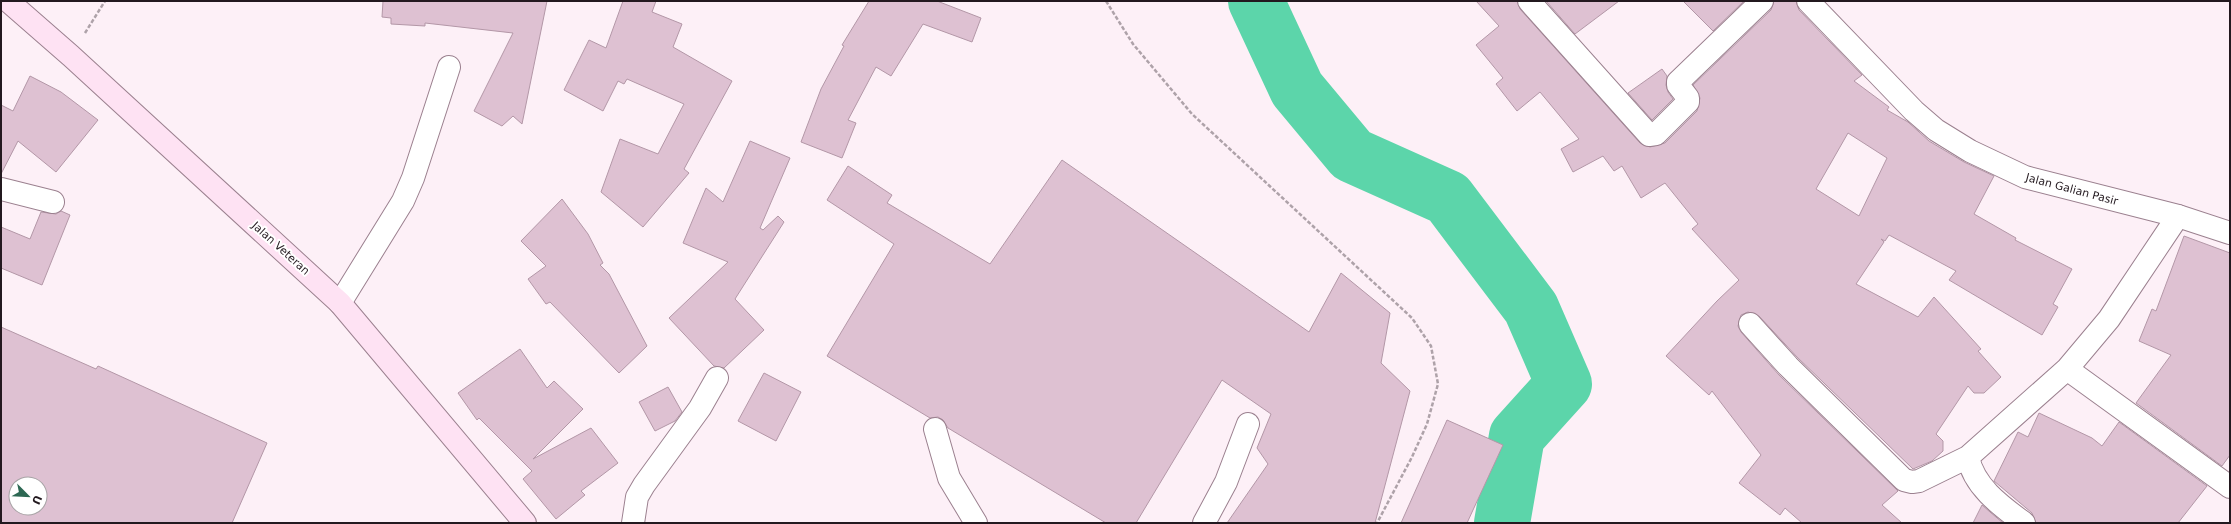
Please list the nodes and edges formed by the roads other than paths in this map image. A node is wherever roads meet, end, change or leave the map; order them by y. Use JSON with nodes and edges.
{"nodes":[{"id":1,"x":8,"y":1,"type":"edge"},
{"id":2,"x":1529,"y":1,"type":"edge"},
{"id":3,"x":1762,"y":1,"type":"edge"},
{"id":4,"x":1808,"y":1,"type":"edge"},
{"id":5,"x":449,"y":67,"type":"dead end"},
{"id":6,"x":1,"y":189,"type":"edge"},
{"id":7,"x":53,"y":202,"type":"dead end"},
{"id":8,"x":2178,"y":216,"type":"junction"},
{"id":9,"x":2230,"y":233,"type":"edge"},
{"id":10,"x":340,"y":303,"type":"junction"},
{"id":11,"x":1750,"y":324,"type":"dead end"},
{"id":12,"x":2066,"y":369,"type":"junction"},
{"id":13,"x":717,"y":378,"type":"dead end"},
{"id":14,"x":1248,"y":424,"type":"dead end"},
{"id":15,"x":935,"y":429,"type":"dead end"},
{"id":16,"x":1968,"y":458,"type":"junction"},
{"id":17,"x":2230,"y":487,"type":"edge"},
{"id":18,"x":525,"y":523,"type":"edge"},
{"id":19,"x":633,"y":523,"type":"edge"},
{"id":20,"x":976,"y":523,"type":"edge"},
{"id":21,"x":1204,"y":523,"type":"edge"},
{"id":22,"x":2024,"y":523,"type":"edge"}],
"edges":[{"from":1,"to":10,"type":"main road","name":"Jalan Veteran"},
{"from":2,"to":3,"type":"street"},
{"from":4,"to":8,"type":"street","name":"Jalan Galian Pasir"},
{"from":5,"to":10,"type":"street"},
{"from":6,"to":7,"type":"street"},
{"from":8,"to":9,"type":"street","name":"Jalan Galian Pasir"},
{"from":8,"to":12,"type":"street"},
{"from":10,"to":18,"type":"main road","name":"Jalan Veteran"},
{"from":11,"to":16,"type":"street"},
{"from":12,"to":16,"type":"street"},
{"from":12,"to":17,"type":"street"},
{"from":13,"to":19,"type":"street"},
{"from":14,"to":21,"type":"street"},
{"from":15,"to":20,"type":"street"},
{"from":16,"to":22,"type":"street"}]}
